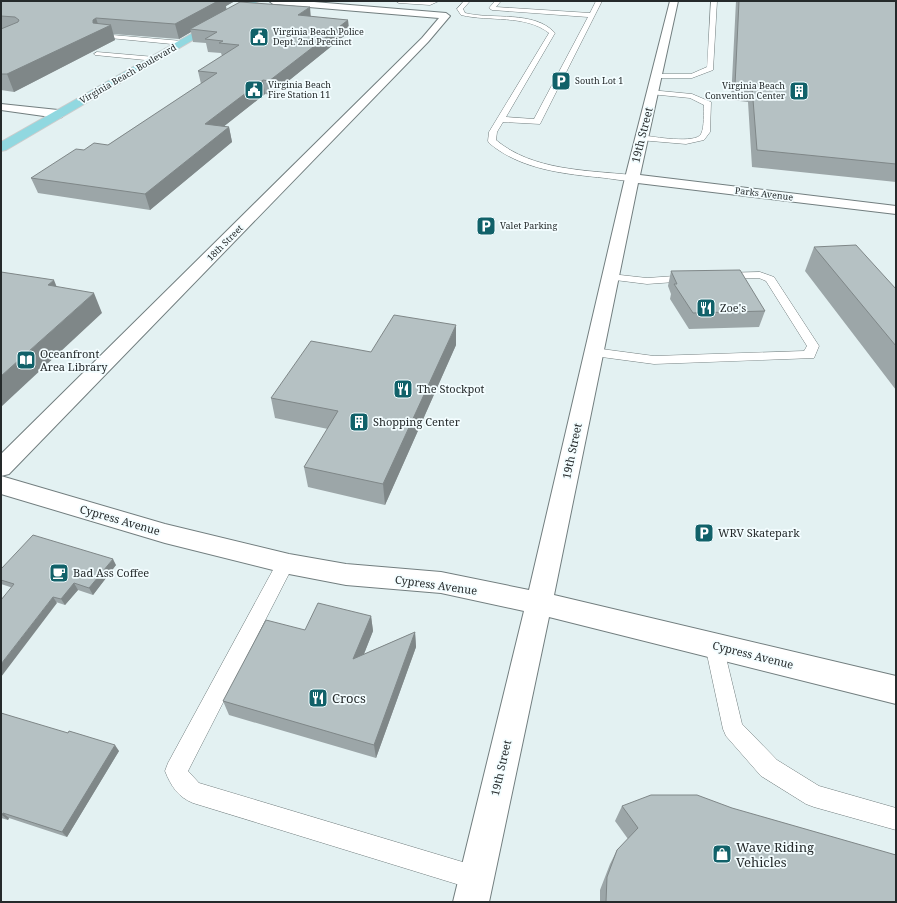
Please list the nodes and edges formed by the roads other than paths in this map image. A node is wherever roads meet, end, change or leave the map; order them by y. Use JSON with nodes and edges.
{"nodes":[{"id":1,"x":255,"y":1,"type":"edge"},
{"id":2,"x":273,"y":1,"type":"edge"},
{"id":3,"x":399,"y":1,"type":"edge"},
{"id":4,"x":436,"y":1,"type":"edge"},
{"id":5,"x":467,"y":1,"type":"edge"},
{"id":6,"x":498,"y":1,"type":"edge"},
{"id":7,"x":599,"y":1,"type":"edge"},
{"id":8,"x":674,"y":1,"type":"edge"},
{"id":9,"x":714,"y":1,"type":"edge"},
{"id":10,"x":592,"y":16,"type":"junction"},
{"id":11,"x":101,"y":36,"type":"edge"},
{"id":12,"x":182,"y":43,"type":"junction"},
{"id":13,"x":97,"y":54,"type":"edge"},
{"id":14,"x":155,"y":59,"type":"junction"},
{"id":15,"x":656,"y":76,"type":"junction"},
{"id":16,"x":653,"y":92,"type":"junction"},
{"id":17,"x":1,"y":107,"type":"edge"},
{"id":18,"x":58,"y":114,"type":"junction"},
{"id":19,"x":501,"y":119,"type":"junction"},
{"id":20,"x":642,"y":138,"type":"junction"},
{"id":21,"x":1,"y":147,"type":"edge"},
{"id":22,"x":632,"y":178,"type":"junction"},
{"id":23,"x":896,"y":210,"type":"edge"},
{"id":24,"x":611,"y":277,"type":"junction"},
{"id":25,"x":699,"y":277,"type":"edge"},
{"id":26,"x":714,"y":277,"type":"edge"},
{"id":27,"x":594,"y":352,"type":"junction"},
{"id":28,"x":1,"y":468,"type":"edge"},
{"id":29,"x":1,"y":485,"type":"edge"},
{"id":30,"x":286,"y":562,"type":"junction"},
{"id":31,"x":539,"y":603,"type":"junction"},
{"id":32,"x":714,"y":645,"type":"junction"},
{"id":33,"x":896,"y":690,"type":"edge"},
{"id":34,"x":896,"y":819,"type":"edge"},
{"id":35,"x":474,"y":890,"type":"edge"}],
"edges":[{"from":1,"to":12,"type":"main road","name":"Virginia Beach Boulevard"},
{"from":2,"to":28,"type":"street","name":"18th Street"},
{"from":3,"to":4,"type":"lane"},
{"from":5,"to":19,"type":"lane"},
{"from":6,"to":10,"type":"lane"},
{"from":7,"to":10,"type":"lane"},
{"from":8,"to":15,"type":"street","name":"19th Street"},
{"from":9,"to":15,"type":"lane"},
{"from":10,"to":19,"type":"lane"},
{"from":11,"to":12,"type":"lane"},
{"from":12,"to":14,"type":"main road","name":"Virginia Beach Boulevard"},
{"from":13,"to":14,"type":"lane"},
{"from":14,"to":18,"type":"main road","name":"Virginia Beach Boulevard"},
{"from":15,"to":16,"type":"street","name":"19th Street"},
{"from":16,"to":20,"type":"street","name":"19th Street"},
{"from":16,"to":20,"type":"lane"},
{"from":17,"to":18,"type":"street"},
{"from":18,"to":21,"type":"main road","name":"Virginia Beach Boulevard"},
{"from":19,"to":22,"type":"lane"},
{"from":20,"to":22,"type":"street","name":"19th Street"},
{"from":22,"to":23,"type":"street","name":"Parks Avenue"},
{"from":22,"to":24,"type":"street","name":"19th Street"},
{"from":24,"to":25,"type":"lane"},
{"from":24,"to":27,"type":"street","name":"19th Street"},
{"from":26,"to":27,"type":"lane"},
{"from":27,"to":31,"type":"street","name":"19th Street"},
{"from":29,"to":30,"type":"street","name":"Cypress Avenue"},
{"from":30,"to":31,"type":"street","name":"Cypress Avenue"},
{"from":30,"to":35,"type":"lane"},
{"from":31,"to":32,"type":"street","name":"Cypress Avenue"},
{"from":31,"to":35,"type":"street","name":"19th Street"},
{"from":32,"to":33,"type":"street","name":"Cypress Avenue"},
{"from":32,"to":34,"type":"lane"}]}
